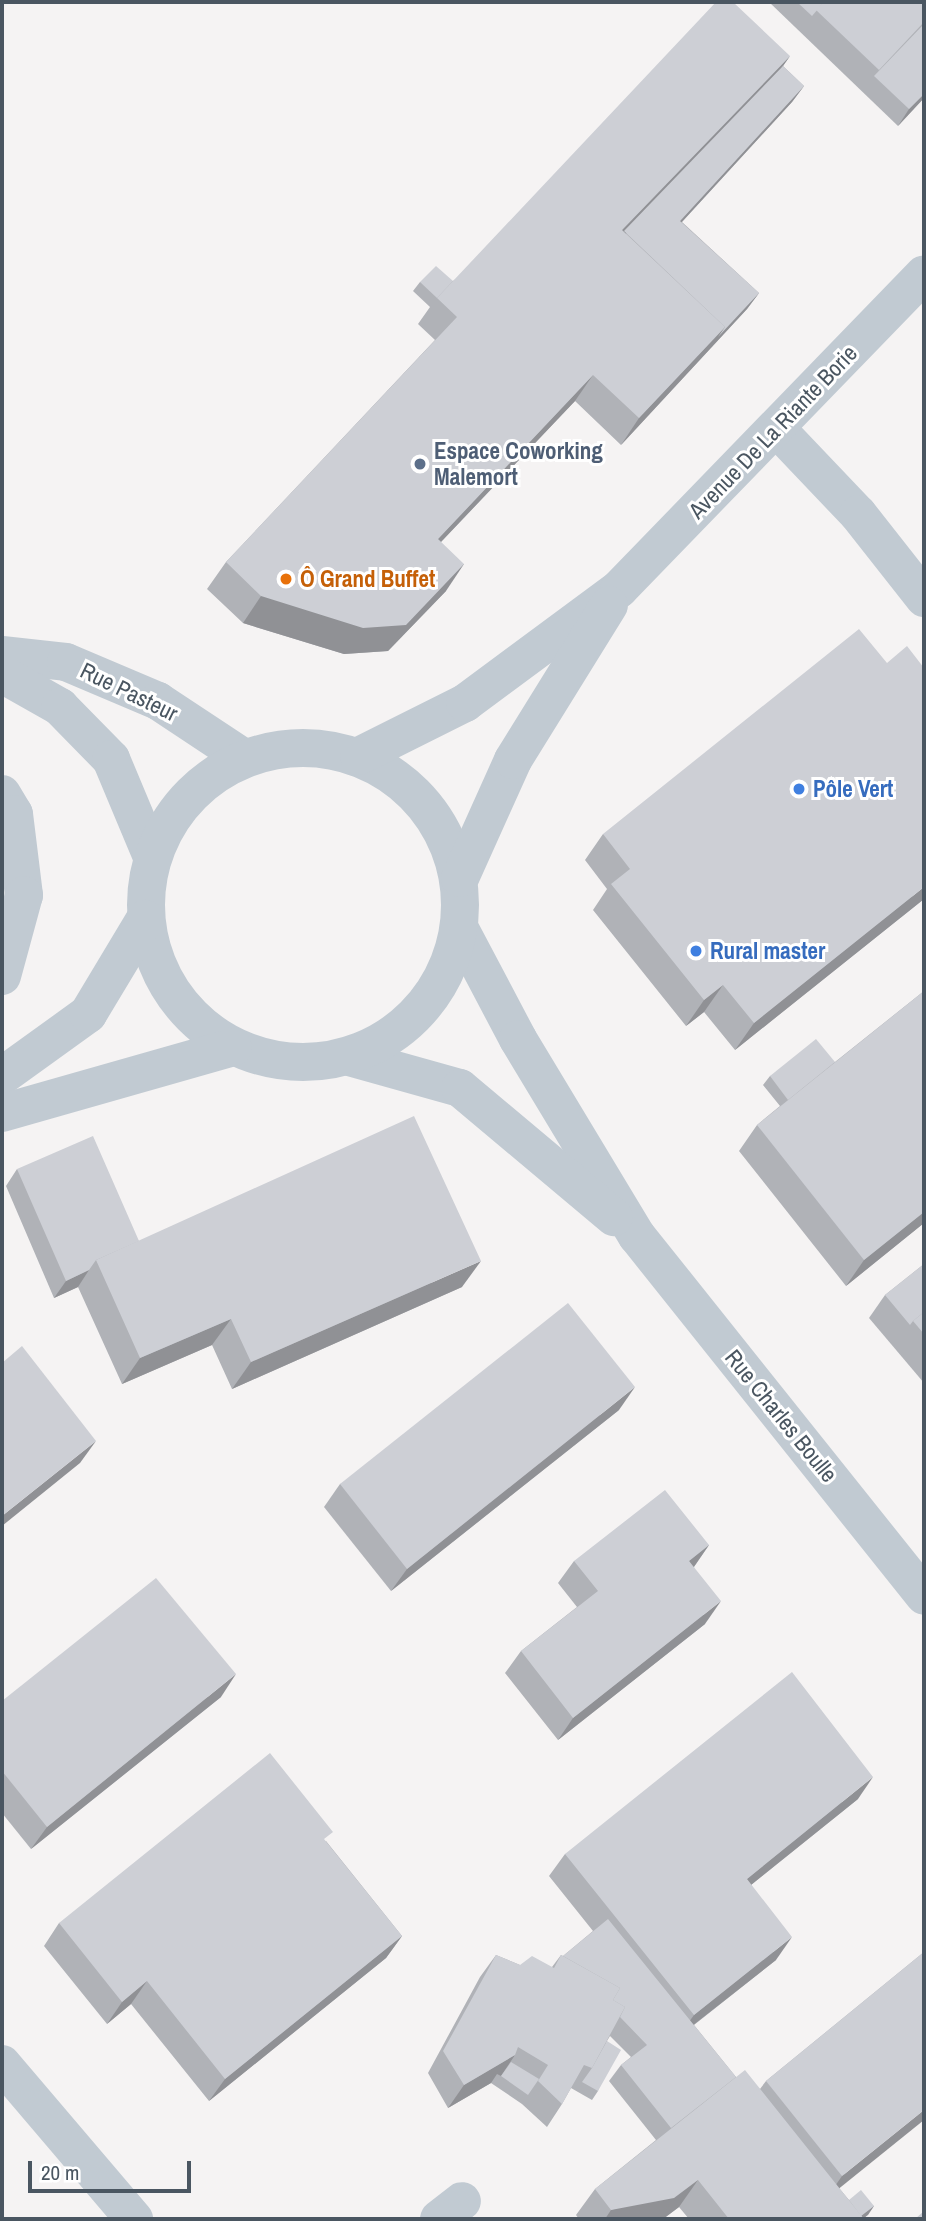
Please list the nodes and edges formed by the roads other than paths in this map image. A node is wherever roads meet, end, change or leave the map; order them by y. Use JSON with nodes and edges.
{"nodes":[{"id":1,"x":924,"y":274,"type":"edge"},
{"id":2,"x":777,"y":429,"type":"junction"},
{"id":3,"x":619,"y":589,"type":"junction"},
{"id":4,"x":924,"y":598,"type":"edge"},
{"id":5,"x":2,"y":655,"type":"edge"},
{"id":6,"x":2,"y":674,"type":"edge"},
{"id":7,"x":359,"y":756,"type":"junction"},
{"id":8,"x":244,"y":758,"type":"junction"},
{"id":9,"x":2,"y":793,"type":"edge"},
{"id":10,"x":152,"y":857,"type":"junction"},
{"id":11,"x":460,"y":878,"type":"junction"},
{"id":12,"x":145,"y":919,"type":"junction"},
{"id":13,"x":460,"y":929,"type":"junction"},
{"id":14,"x":2,"y":976,"type":"edge"},
{"id":15,"x":233,"y":1047,"type":"junction"},
{"id":16,"x":349,"y":1057,"type":"junction"},
{"id":17,"x":2,"y":1076,"type":"edge"},
{"id":18,"x":2,"y":1113,"type":"edge"},
{"id":19,"x":637,"y":1236,"type":"junction"},
{"id":20,"x":924,"y":1595,"type":"edge"},
{"id":21,"x":2,"y":2064,"type":"edge"},
{"id":22,"x":134,"y":2219,"type":"edge"}],
"edges":[{"from":1,"to":2,"type":"street","name":"Avenue De La Riante Borie"},
{"from":2,"to":3,"type":"street","name":"Avenue De La Riante Borie"},
{"from":2,"to":4,"type":"street"},
{"from":3,"to":7,"type":"street","name":"Avenue De La Riante Borie"},
{"from":3,"to":11,"type":"street","name":"Avenue De La Riante Borie"},
{"from":5,"to":8,"type":"street","name":"Rue Pasteur"},
{"from":6,"to":10,"type":"street","name":"Rue Pasteur"},
{"from":7,"to":8,"type":"street"},
{"from":7,"to":11,"type":"street"},
{"from":8,"to":10,"type":"street"},
{"from":9,"to":14,"type":"street"},
{"from":10,"to":12,"type":"street"},
{"from":11,"to":13,"type":"street"},
{"from":12,"to":15,"type":"street"},
{"from":12,"to":17,"type":"street"},
{"from":13,"to":16,"type":"street"},
{"from":13,"to":19,"type":"street","name":"Rue Charles Boulle"},
{"from":15,"to":16,"type":"street"},
{"from":15,"to":18,"type":"street"},
{"from":16,"to":19,"type":"street","name":"Rue Charles Boulle"},
{"from":19,"to":20,"type":"street","name":"Rue Charles Boulle"},
{"from":21,"to":22,"type":"street"}]}
